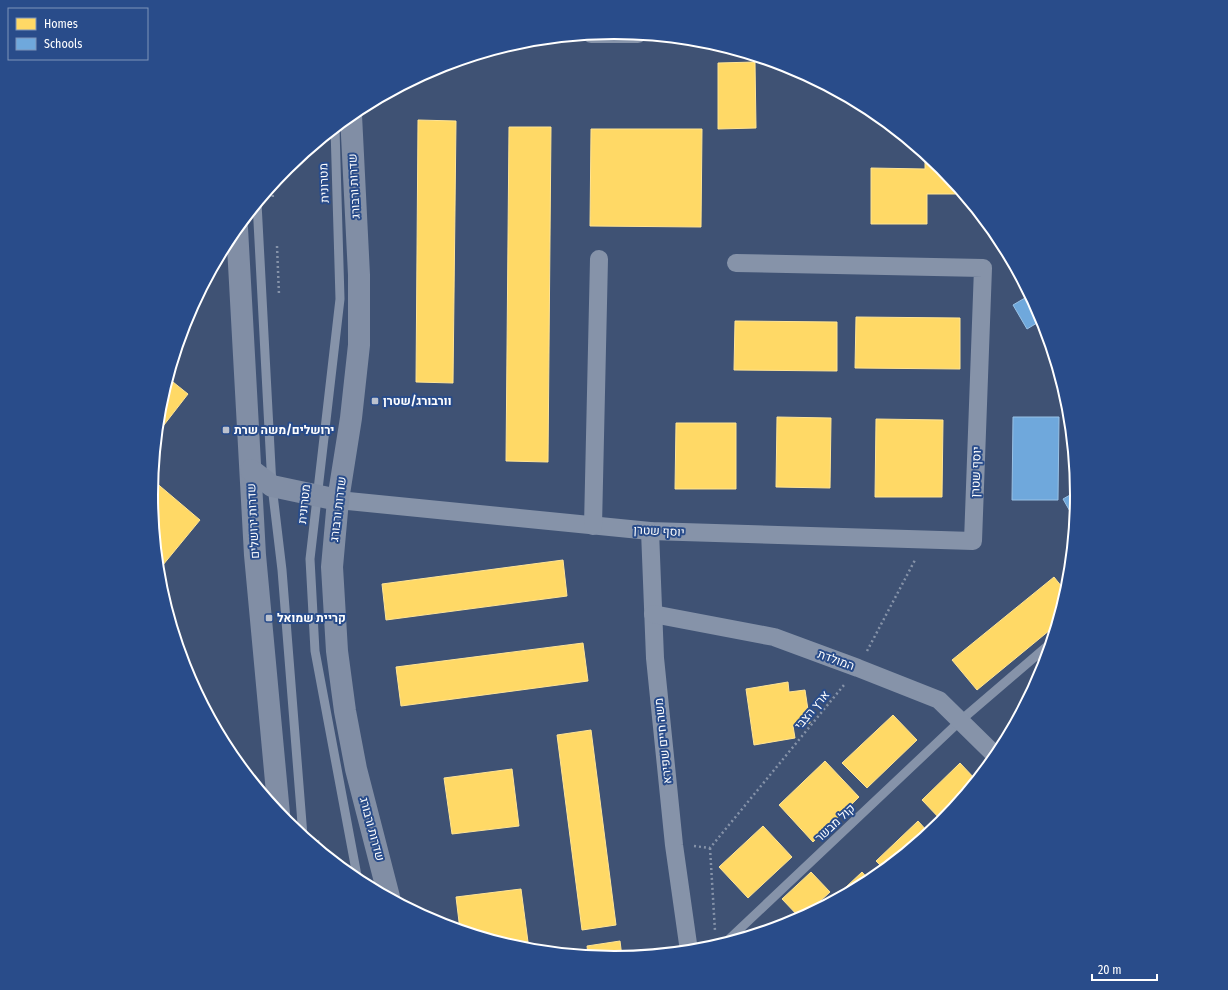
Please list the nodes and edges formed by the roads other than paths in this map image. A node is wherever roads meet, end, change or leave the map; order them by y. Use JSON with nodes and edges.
{"nodes":[{"id":1,"x":351,"y":123,"type":"edge"},
{"id":2,"x":335,"y":134,"type":"edge"},
{"id":3,"x":257,"y":211,"type":"edge"},
{"id":4,"x":238,"y":238,"type":"edge"},
{"id":5,"x":599,"y":259,"type":"dead end"},
{"id":6,"x":736,"y":264,"type":"dead end"},
{"id":7,"x":250,"y":470,"type":"junction"},
{"id":8,"x":272,"y":486,"type":"junction"},
{"id":9,"x":316,"y":496,"type":"junction"},
{"id":10,"x":338,"y":500,"type":"junction"},
{"id":11,"x":593,"y":526,"type":"junction"},
{"id":12,"x":650,"y":531,"type":"junction"},
{"id":13,"x":653,"y":614,"type":"junction"},
{"id":14,"x":1043,"y":650,"type":"edge"},
{"id":15,"x":960,"y":720,"type":"junction"},
{"id":16,"x":991,"y":751,"type":"edge"},
{"id":17,"x":278,"y":803,"type":"edge"},
{"id":18,"x":302,"y":827,"type":"edge"},
{"id":19,"x":356,"y":871,"type":"edge"},
{"id":20,"x":387,"y":891,"type":"edge"},
{"id":21,"x":734,"y":934,"type":"edge"},
{"id":22,"x":688,"y":945,"type":"edge"}],
"edges":[{"from":1,"to":10,"type":"main road","name":"שדרות ורבורג"},
{"from":2,"to":9,"type":"lane","name":"מטרונית"},
{"from":3,"to":8,"type":"lane","name":"מטרונית"},
{"from":4,"to":7,"type":"main road","name":"שדרות ירושלים"},
{"from":5,"to":11,"type":"street"},
{"from":6,"to":12,"type":"street","name":"יוסף שטרן"},
{"from":7,"to":8,"type":"main road"},
{"from":7,"to":17,"type":"main road","name":"שדרות ירושלים"},
{"from":8,"to":9,"type":"main road"},
{"from":8,"to":18,"type":"lane","name":"מטרונית"},
{"from":9,"to":10,"type":"main road"},
{"from":9,"to":19,"type":"lane","name":"מטרונית"},
{"from":10,"to":11,"type":"street","name":"יוסף שטרן"},
{"from":10,"to":20,"type":"main road","name":"שדרות ורבורג"},
{"from":11,"to":12,"type":"street","name":"יוסף שטרן"},
{"from":12,"to":13,"type":"street","name":"משה חיים שפירא"},
{"from":13,"to":15,"type":"street","name":"המולדת"},
{"from":13,"to":22,"type":"street","name":"משה חיים שפירא"},
{"from":14,"to":15,"type":"lane","name":"קול מבשר"},
{"from":15,"to":16,"type":"street","name":"המולדת"},
{"from":15,"to":21,"type":"lane","name":"קול מבשר"}]}
